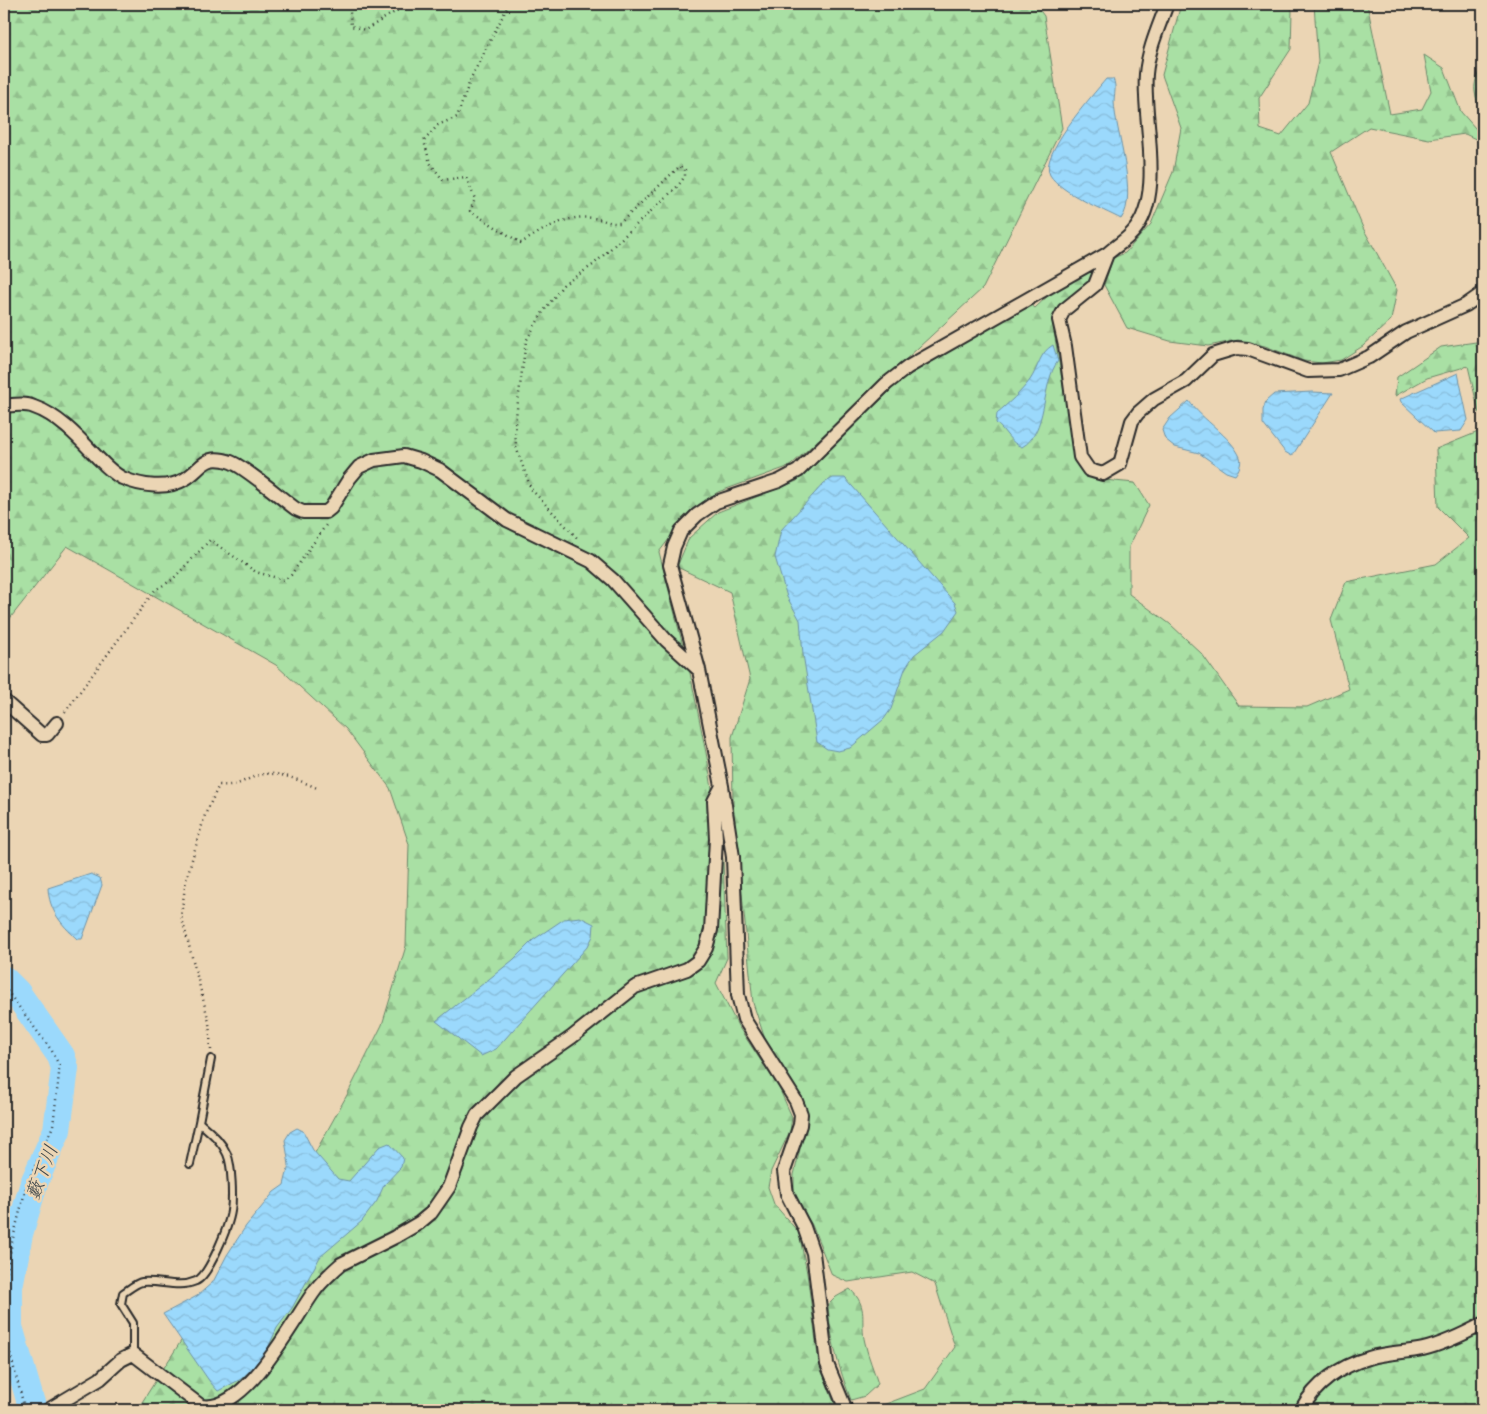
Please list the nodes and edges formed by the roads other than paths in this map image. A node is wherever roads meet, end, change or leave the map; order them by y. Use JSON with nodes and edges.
{"nodes":[{"id":1,"x":1166,"y":4,"type":"edge"},
{"id":2,"x":1107,"y":254,"type":"junction"},
{"id":3,"x":1483,"y":293,"type":"edge"},
{"id":4,"x":4,"y":406,"type":"edge"},
{"id":5,"x":699,"y":670,"type":"junction"},
{"id":6,"x":4,"y":700,"type":"edge"},
{"id":7,"x":56,"y":723,"type":"road end"},
{"id":8,"x":722,"y":786,"type":"junction"},
{"id":9,"x":211,"y":1059,"type":"road end"},
{"id":10,"x":199,"y":1122,"type":"junction"},
{"id":11,"x":190,"y":1164,"type":"dead end"},
{"id":12,"x":1483,"y":1324,"type":"edge"},
{"id":13,"x":133,"y":1354,"type":"junction"},
{"id":14,"x":48,"y":1410,"type":"edge"},
{"id":15,"x":846,"y":1410,"type":"edge"},
{"id":16,"x":1301,"y":1410,"type":"edge"}],
"edges":[{"from":1,"to":2,"type":"street"},
{"from":2,"to":3,"type":"street"},
{"from":2,"to":5,"type":"street"},
{"from":4,"to":5,"type":"street"},
{"from":5,"to":8,"type":"street"},
{"from":6,"to":7,"type":"street"},
{"from":8,"to":13,"type":"street"},
{"from":8,"to":15,"type":"street"},
{"from":9,"to":10,"type":"lane"},
{"from":10,"to":11,"type":"lane"},
{"from":10,"to":13,"type":"lane"},
{"from":12,"to":16,"type":"street"},
{"from":13,"to":14,"type":"street"}]}
